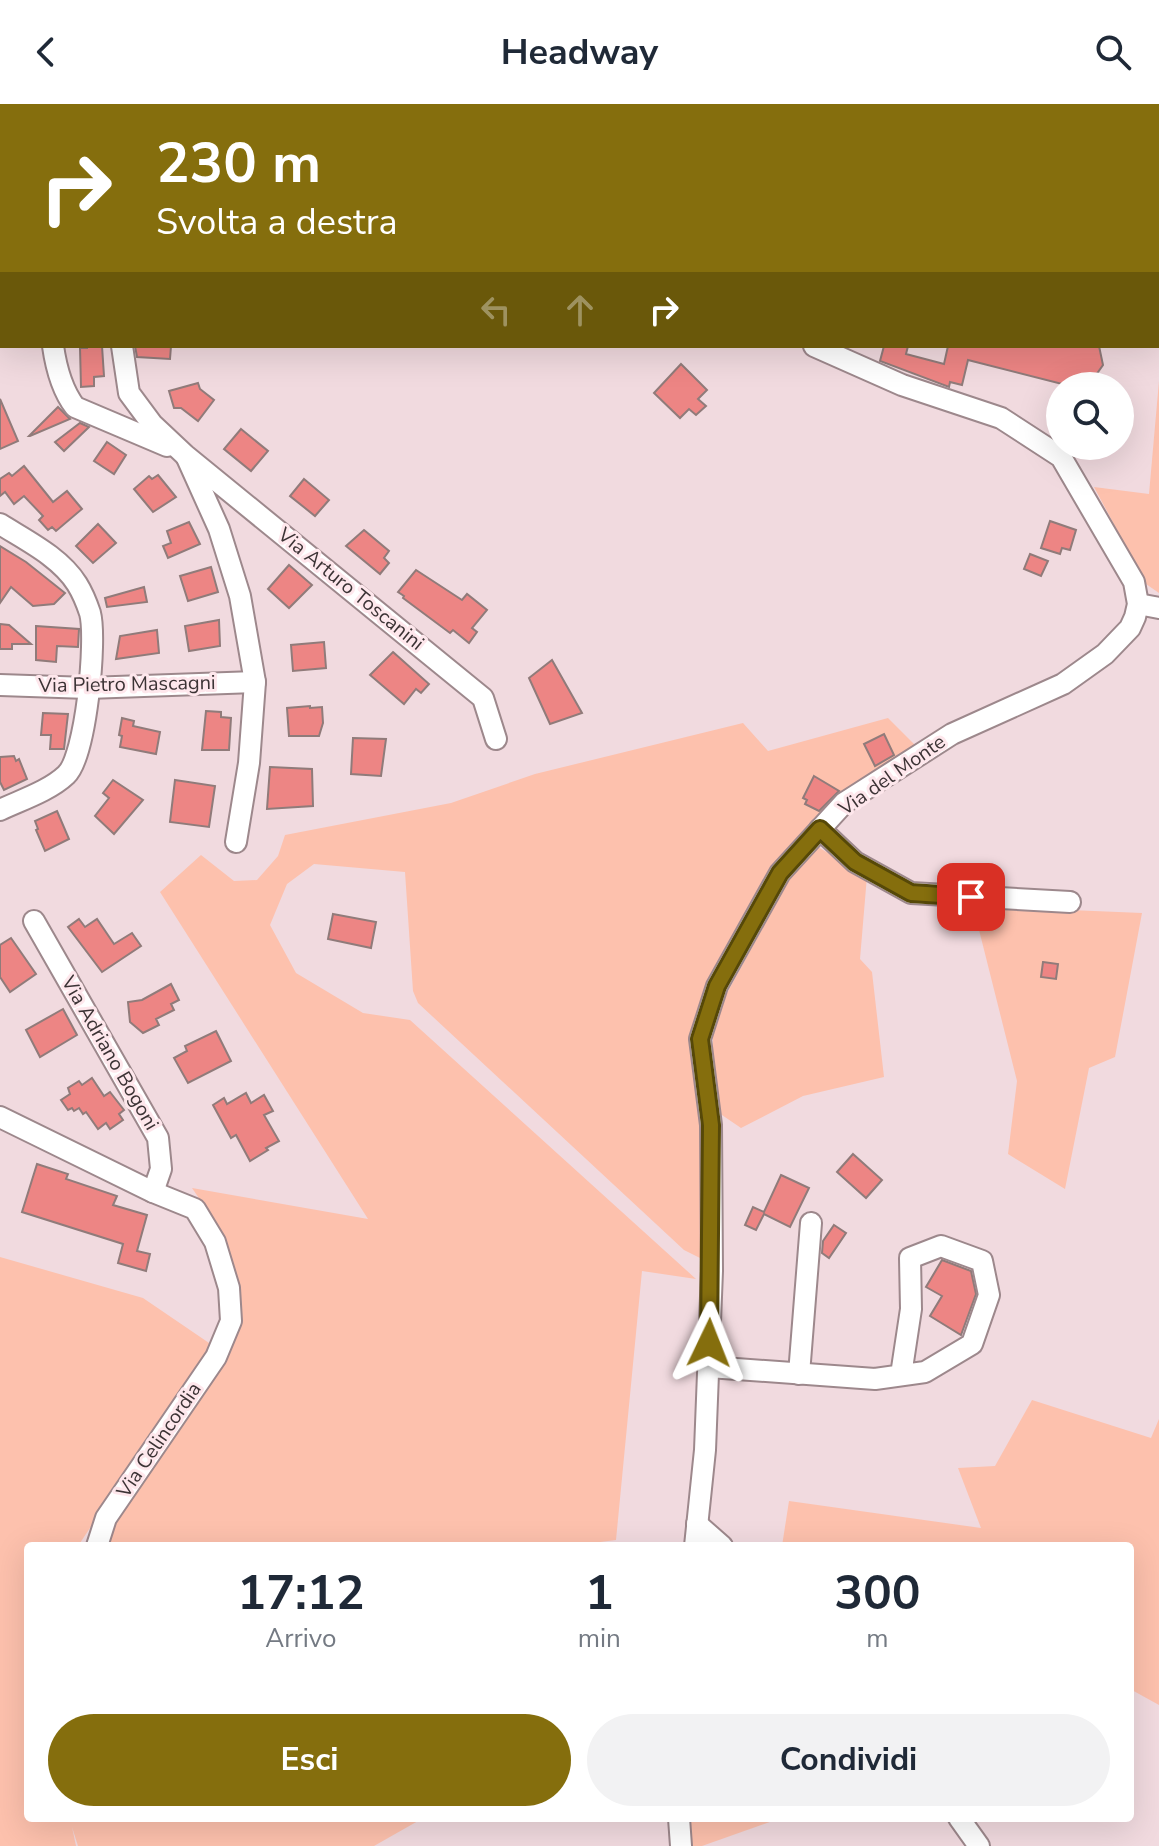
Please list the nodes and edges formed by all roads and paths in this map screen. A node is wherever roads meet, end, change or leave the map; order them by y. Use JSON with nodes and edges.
{"nodes":[{"id":1,"x":53,"y":348,"type":"edge"},
{"id":2,"x":122,"y":348,"type":"edge"},
{"id":3,"x":819,"y":348,"type":"edge"},
{"id":4,"x":185,"y":455,"type":"junction"},
{"id":5,"x":0,"y":524,"type":"edge"},
{"id":6,"x":1149,"y":606,"type":"edge"},
{"id":7,"x":255,"y":682,"type":"junction"},
{"id":8,"x":0,"y":685,"type":"edge"},
{"id":9,"x":88,"y":688,"type":"junction"},
{"id":10,"x":496,"y":739,"type":"dead end"},
{"id":11,"x":0,"y":810,"type":"edge"},
{"id":12,"x":820,"y":829,"type":"junction"},
{"id":13,"x":236,"y":842,"type":"dead end"},
{"id":14,"x":1070,"y":902,"type":"dead end"},
{"id":15,"x":34,"y":921,"type":"dead end"},
{"id":16,"x":0,"y":1117,"type":"edge"},
{"id":17,"x":153,"y":1192,"type":"junction"},
{"id":18,"x":811,"y":1223,"type":"dead end"},
{"id":19,"x":709,"y":1367,"type":"junction"},
{"id":20,"x":799,"y":1374,"type":"junction"},
{"id":21,"x":901,"y":1375,"type":"junction"},
{"id":22,"x":697,"y":1524,"type":"junction"},
{"id":23,"x":98,"y":1542,"type":"edge"},
{"id":24,"x":695,"y":1542,"type":"edge"},
{"id":25,"x":717,"y":1542,"type":"edge"},
{"id":26,"x":679,"y":1822,"type":"edge"},
{"id":27,"x":962,"y":1822,"type":"edge"},
{"id":28,"x":681,"y":1846,"type":"edge"},
{"id":29,"x":979,"y":1846,"type":"edge"}],
"edges":[{"from":1,"to":4,"type":"street"},
{"from":2,"to":4,"type":"street"},
{"from":3,"to":6,"type":"street","name":"Via del Monte"},
{"from":4,"to":7,"type":"street"},
{"from":4,"to":10,"type":"street","name":"Via Arturo Toscanini"},
{"from":5,"to":9,"type":"street"},
{"from":6,"to":12,"type":"street","name":"Via del Monte"},
{"from":7,"to":9,"type":"street","name":"Via Pietro Mascagni"},
{"from":7,"to":13,"type":"street"},
{"from":8,"to":9,"type":"street","name":"Via Pietro Mascagni"},
{"from":9,"to":11,"type":"street"},
{"from":12,"to":14,"type":"street"},
{"from":12,"to":19,"type":"street","name":"Via del Monte"},
{"from":15,"to":17,"type":"street","name":"Via Adriano Bogoni"},
{"from":16,"to":17,"type":"street"},
{"from":17,"to":23,"type":"street","name":"Via Celincordia"},
{"from":18,"to":20,"type":"street"},
{"from":19,"to":20,"type":"street"},
{"from":19,"to":22,"type":"street","name":"Via del Monte"},
{"from":20,"to":21,"type":"street"},
{"from":21,"to":21,"type":"street"},
{"from":22,"to":24,"type":"street","name":"Via del Monte"},
{"from":22,"to":25,"type":"street"},
{"from":26,"to":28,"type":"street"},
{"from":27,"to":29,"type":"street"}]}
